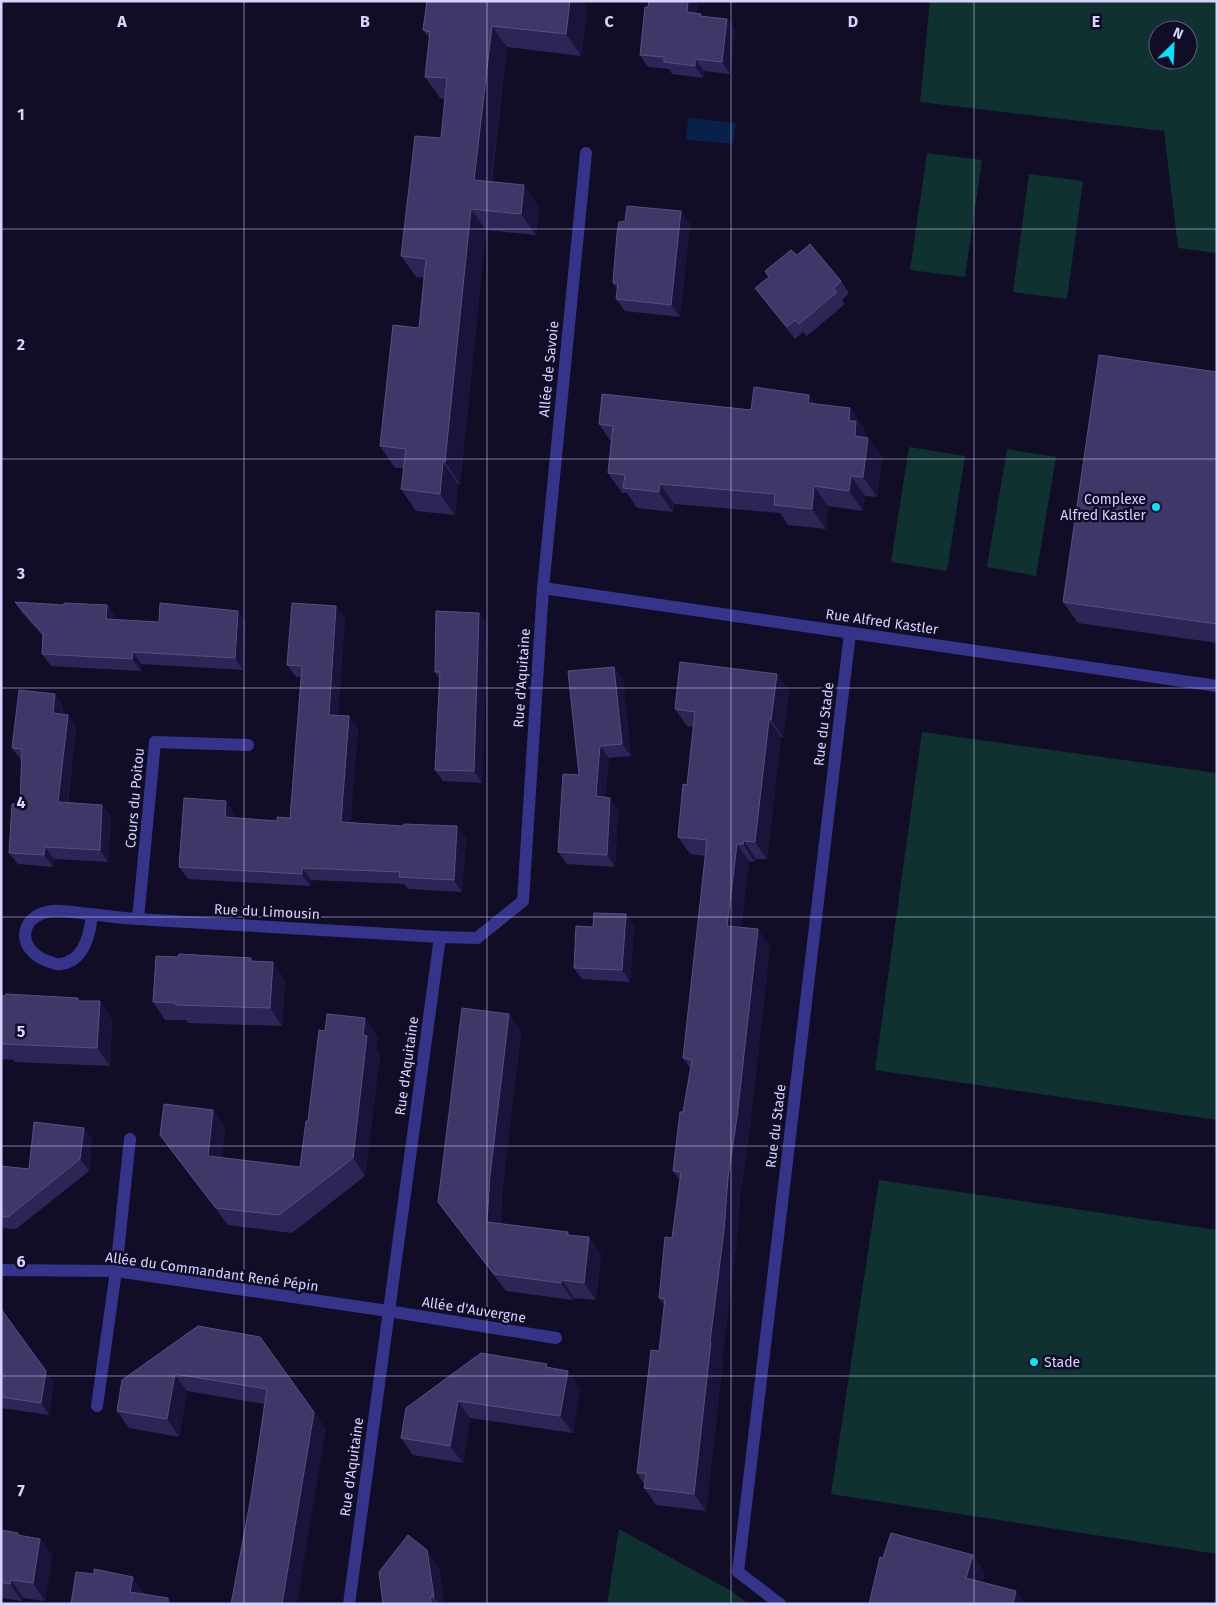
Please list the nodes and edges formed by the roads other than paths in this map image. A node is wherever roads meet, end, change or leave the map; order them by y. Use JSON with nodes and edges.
{"nodes":[{"id":1,"x":586,"y":153,"type":"dead end"},
{"id":2,"x":543,"y":588,"type":"junction"},
{"id":3,"x":850,"y":633,"type":"junction"},
{"id":4,"x":1217,"y":686,"type":"edge"},
{"id":5,"x":248,"y":745,"type":"dead end"},
{"id":6,"x":92,"y":914,"type":"junction"},
{"id":7,"x":138,"y":920,"type":"junction"},
{"id":8,"x":440,"y":937,"type":"junction"},
{"id":9,"x":130,"y":1139,"type":"dead end"},
{"id":10,"x":1,"y":1270,"type":"edge"},
{"id":11,"x":116,"y":1271,"type":"junction"},
{"id":12,"x":388,"y":1311,"type":"junction"},
{"id":13,"x":556,"y":1338,"type":"dead end"},
{"id":14,"x":97,"y":1406,"type":"dead end"},
{"id":15,"x":349,"y":1604,"type":"edge"},
{"id":16,"x":780,"y":1604,"type":"edge"}],
"edges":[{"from":1,"to":2,"type":"street","name":"Allée de Savoie"},
{"from":2,"to":3,"type":"street","name":"Rue Alfred Kastler"},
{"from":2,"to":8,"type":"street","name":"Rue d'Aquitaine"},
{"from":3,"to":4,"type":"street","name":"Rue Alfred Kastler"},
{"from":3,"to":16,"type":"street","name":"Rue du Stade"},
{"from":5,"to":7,"type":"street","name":"Cours du Poitou"},
{"from":6,"to":6,"type":"street","name":"Rue du Limousin"},
{"from":6,"to":7,"type":"street","name":"Rue du Limousin"},
{"from":7,"to":8,"type":"street","name":"Rue du Limousin"},
{"from":8,"to":12,"type":"street","name":"Rue d'Aquitaine"},
{"from":9,"to":11,"type":"street"},
{"from":10,"to":11,"type":"street","name":"Allée du Commandant René Pépin"},
{"from":11,"to":12,"type":"street","name":"Allée du Commandant René Pépin"},
{"from":11,"to":14,"type":"street"},
{"from":12,"to":13,"type":"street","name":"Allée d'Auvergne"},
{"from":12,"to":15,"type":"street","name":"Rue d'Aquitaine"}]}
